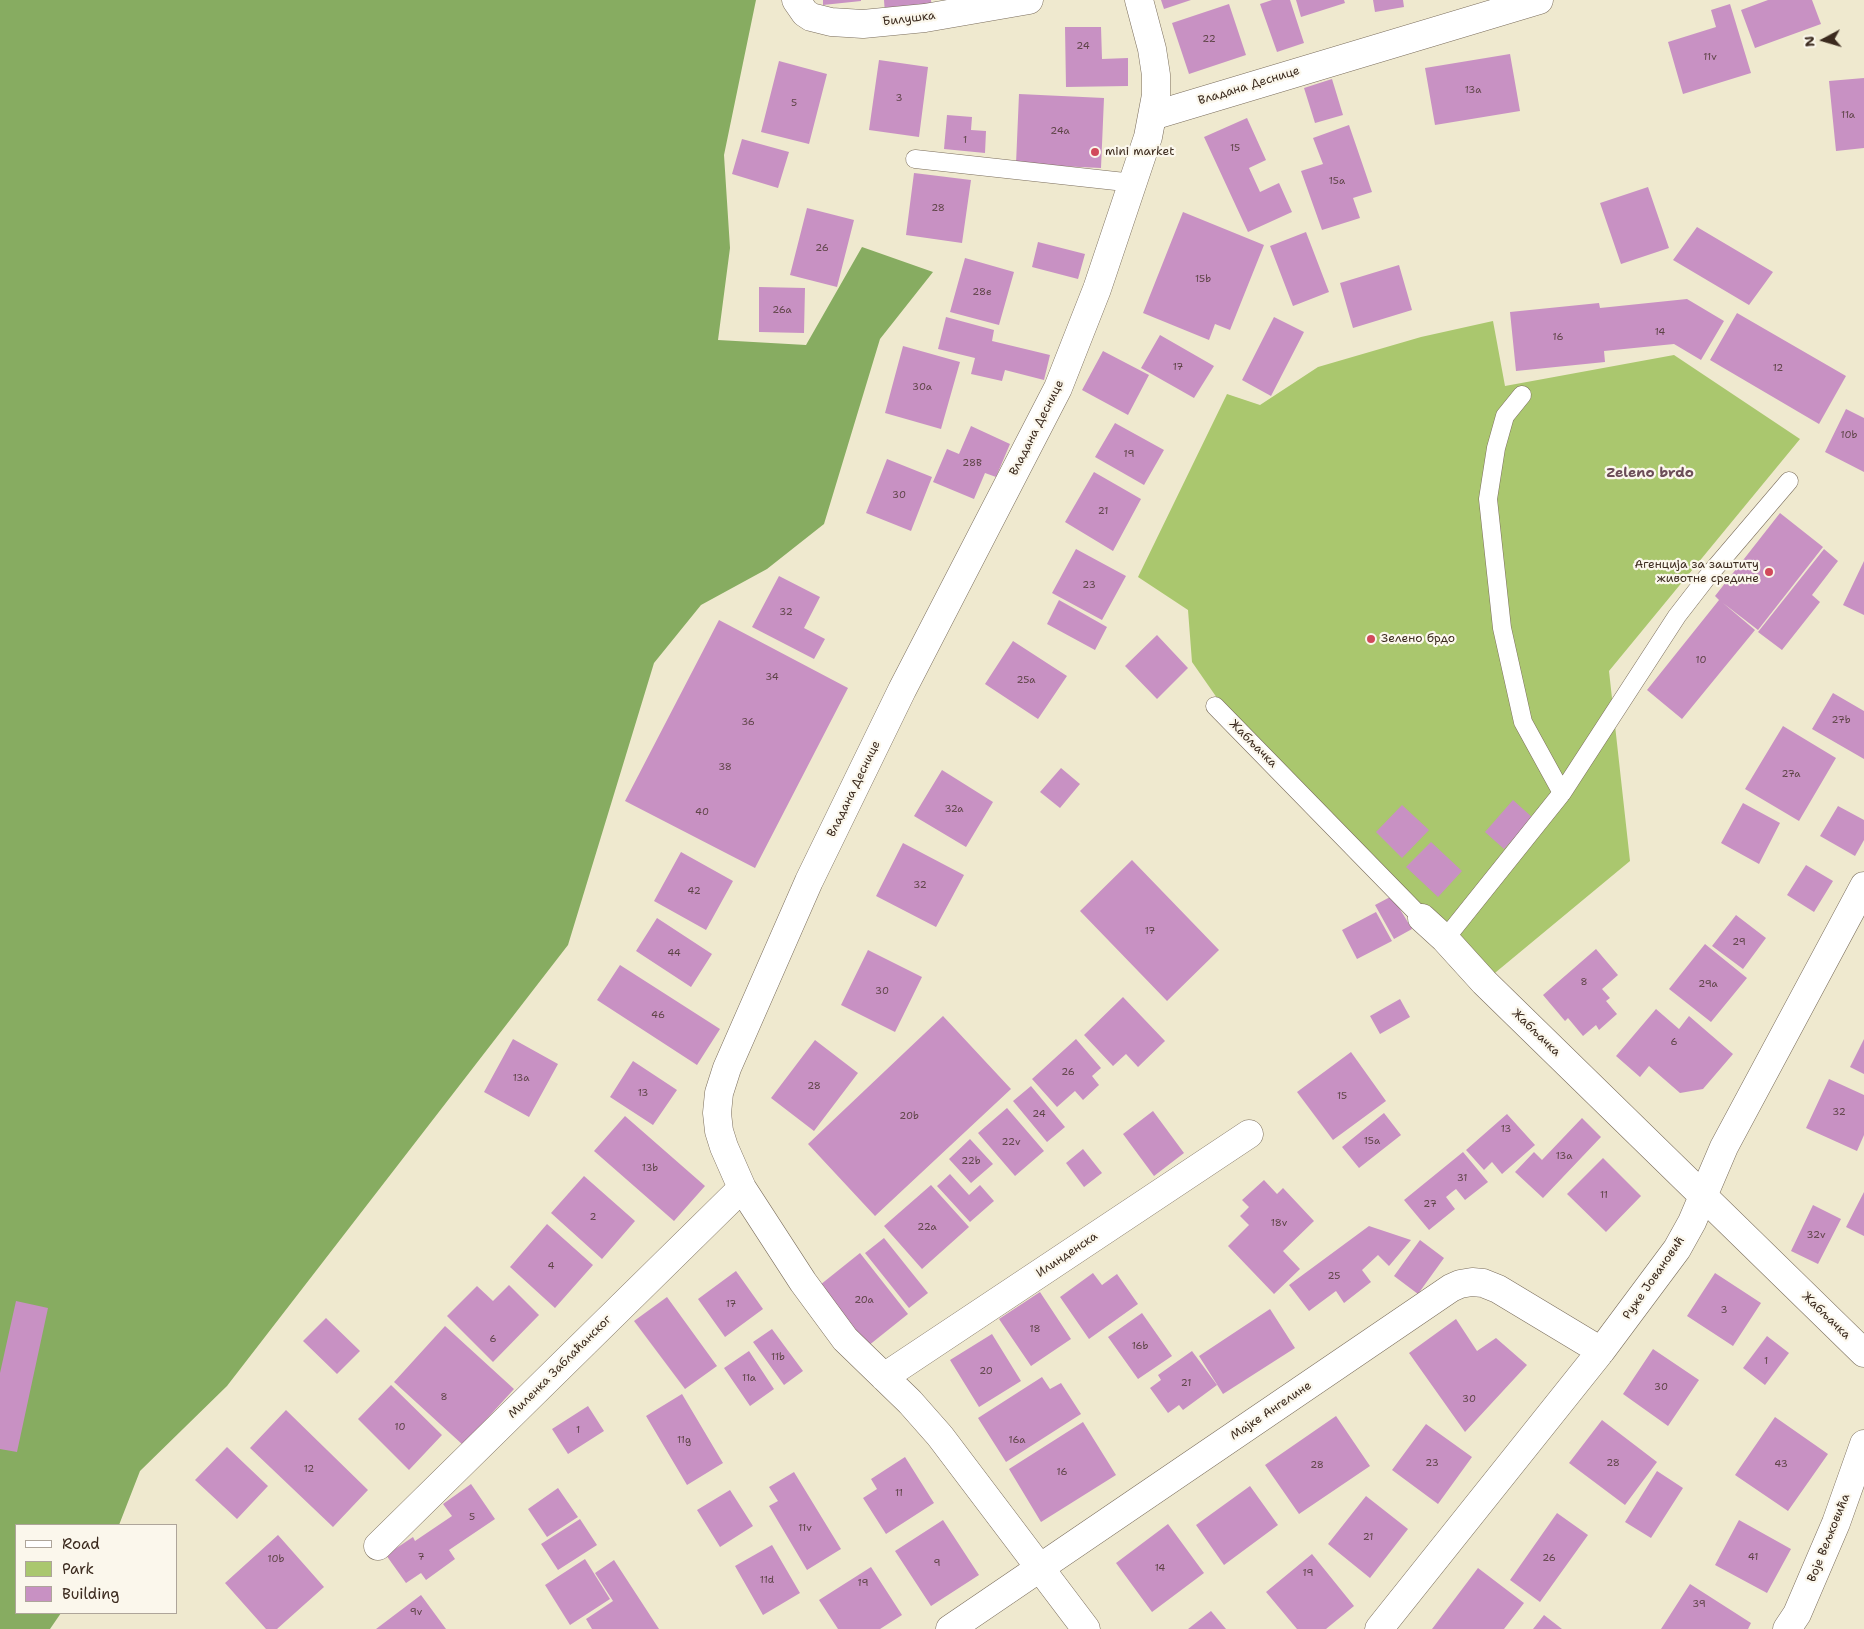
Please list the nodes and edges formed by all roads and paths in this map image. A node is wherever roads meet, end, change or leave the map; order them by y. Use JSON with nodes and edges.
{"nodes":[{"id":1,"x":796,"y":0,"type":"edge"},
{"id":2,"x":1029,"y":0,"type":"edge"},
{"id":3,"x":1139,"y":0,"type":"edge"},
{"id":4,"x":1539,"y":0,"type":"edge"},
{"id":5,"x":1152,"y":116,"type":"junction"},
{"id":6,"x":916,"y":160,"type":"dead end"},
{"id":7,"x":1134,"y":183,"type":"junction"},
{"id":8,"x":1522,"y":395,"type":"dead end"},
{"id":9,"x":1789,"y":481,"type":"dead end"},
{"id":10,"x":1215,"y":706,"type":"dead end"},
{"id":11,"x":1562,"y":793,"type":"junction"},
{"id":12,"x":1864,"y":886,"type":"edge"},
{"id":13,"x":1422,"y":918,"type":"joint"},
{"id":14,"x":1445,"y":939,"type":"junction"},
{"id":15,"x":1249,"y":1134,"type":"dead end"},
{"id":16,"x":742,"y":1188,"type":"junction"},
{"id":17,"x":1704,"y":1196,"type":"junction"},
{"id":18,"x":1601,"y":1351,"type":"junction"},
{"id":19,"x":1864,"y":1353,"type":"edge"},
{"id":20,"x":884,"y":1377,"type":"junction"},
{"id":21,"x":1864,"y":1444,"type":"edge"},
{"id":22,"x":378,"y":1546,"type":"dead end"},
{"id":23,"x":1040,"y":1568,"type":"junction"},
{"id":24,"x":950,"y":1629,"type":"edge"},
{"id":25,"x":1086,"y":1629,"type":"edge"},
{"id":26,"x":1379,"y":1629,"type":"edge"},
{"id":27,"x":1787,"y":1629,"type":"edge"}],
"edges":[{"from":1,"to":2,"type":"street","name":"Билушка"},
{"from":3,"to":5,"type":"street"},
{"from":4,"to":5,"type":"street","name":"Владана Деснице"},
{"from":5,"to":7,"type":"street","name":"Владана Деснице"},
{"from":6,"to":7,"type":"lane"},
{"from":7,"to":16,"type":"street","name":"Владана Деснице"},
{"from":8,"to":11,"type":"lane"},
{"from":9,"to":11,"type":"lane"},
{"from":10,"to":13,"type":"lane","name":"Жабљачка"},
{"from":11,"to":14,"type":"lane"},
{"from":12,"to":17,"type":"street","name":"Руже Јовановић"},
{"from":13,"to":14,"type":"street","name":"Жабљачка"},
{"from":14,"to":17,"type":"street","name":"Жабљачка"},
{"from":15,"to":20,"type":"street","name":"Илинденска"},
{"from":16,"to":20,"type":"street"},
{"from":16,"to":22,"type":"street","name":"Миленка Заблаћанског"},
{"from":17,"to":18,"type":"street","name":"Руже Јовановић"},
{"from":17,"to":19,"type":"street","name":"Жабљачка"},
{"from":18,"to":23,"type":"street","name":"Мајке Ангелине"},
{"from":18,"to":26,"type":"street","name":"Руже Јовановић"},
{"from":20,"to":23,"type":"street"},
{"from":21,"to":27,"type":"street","name":"Воје Вељковића"},
{"from":23,"to":24,"type":"street","name":"Мајке Ангелине"},
{"from":23,"to":25,"type":"street"}]}
